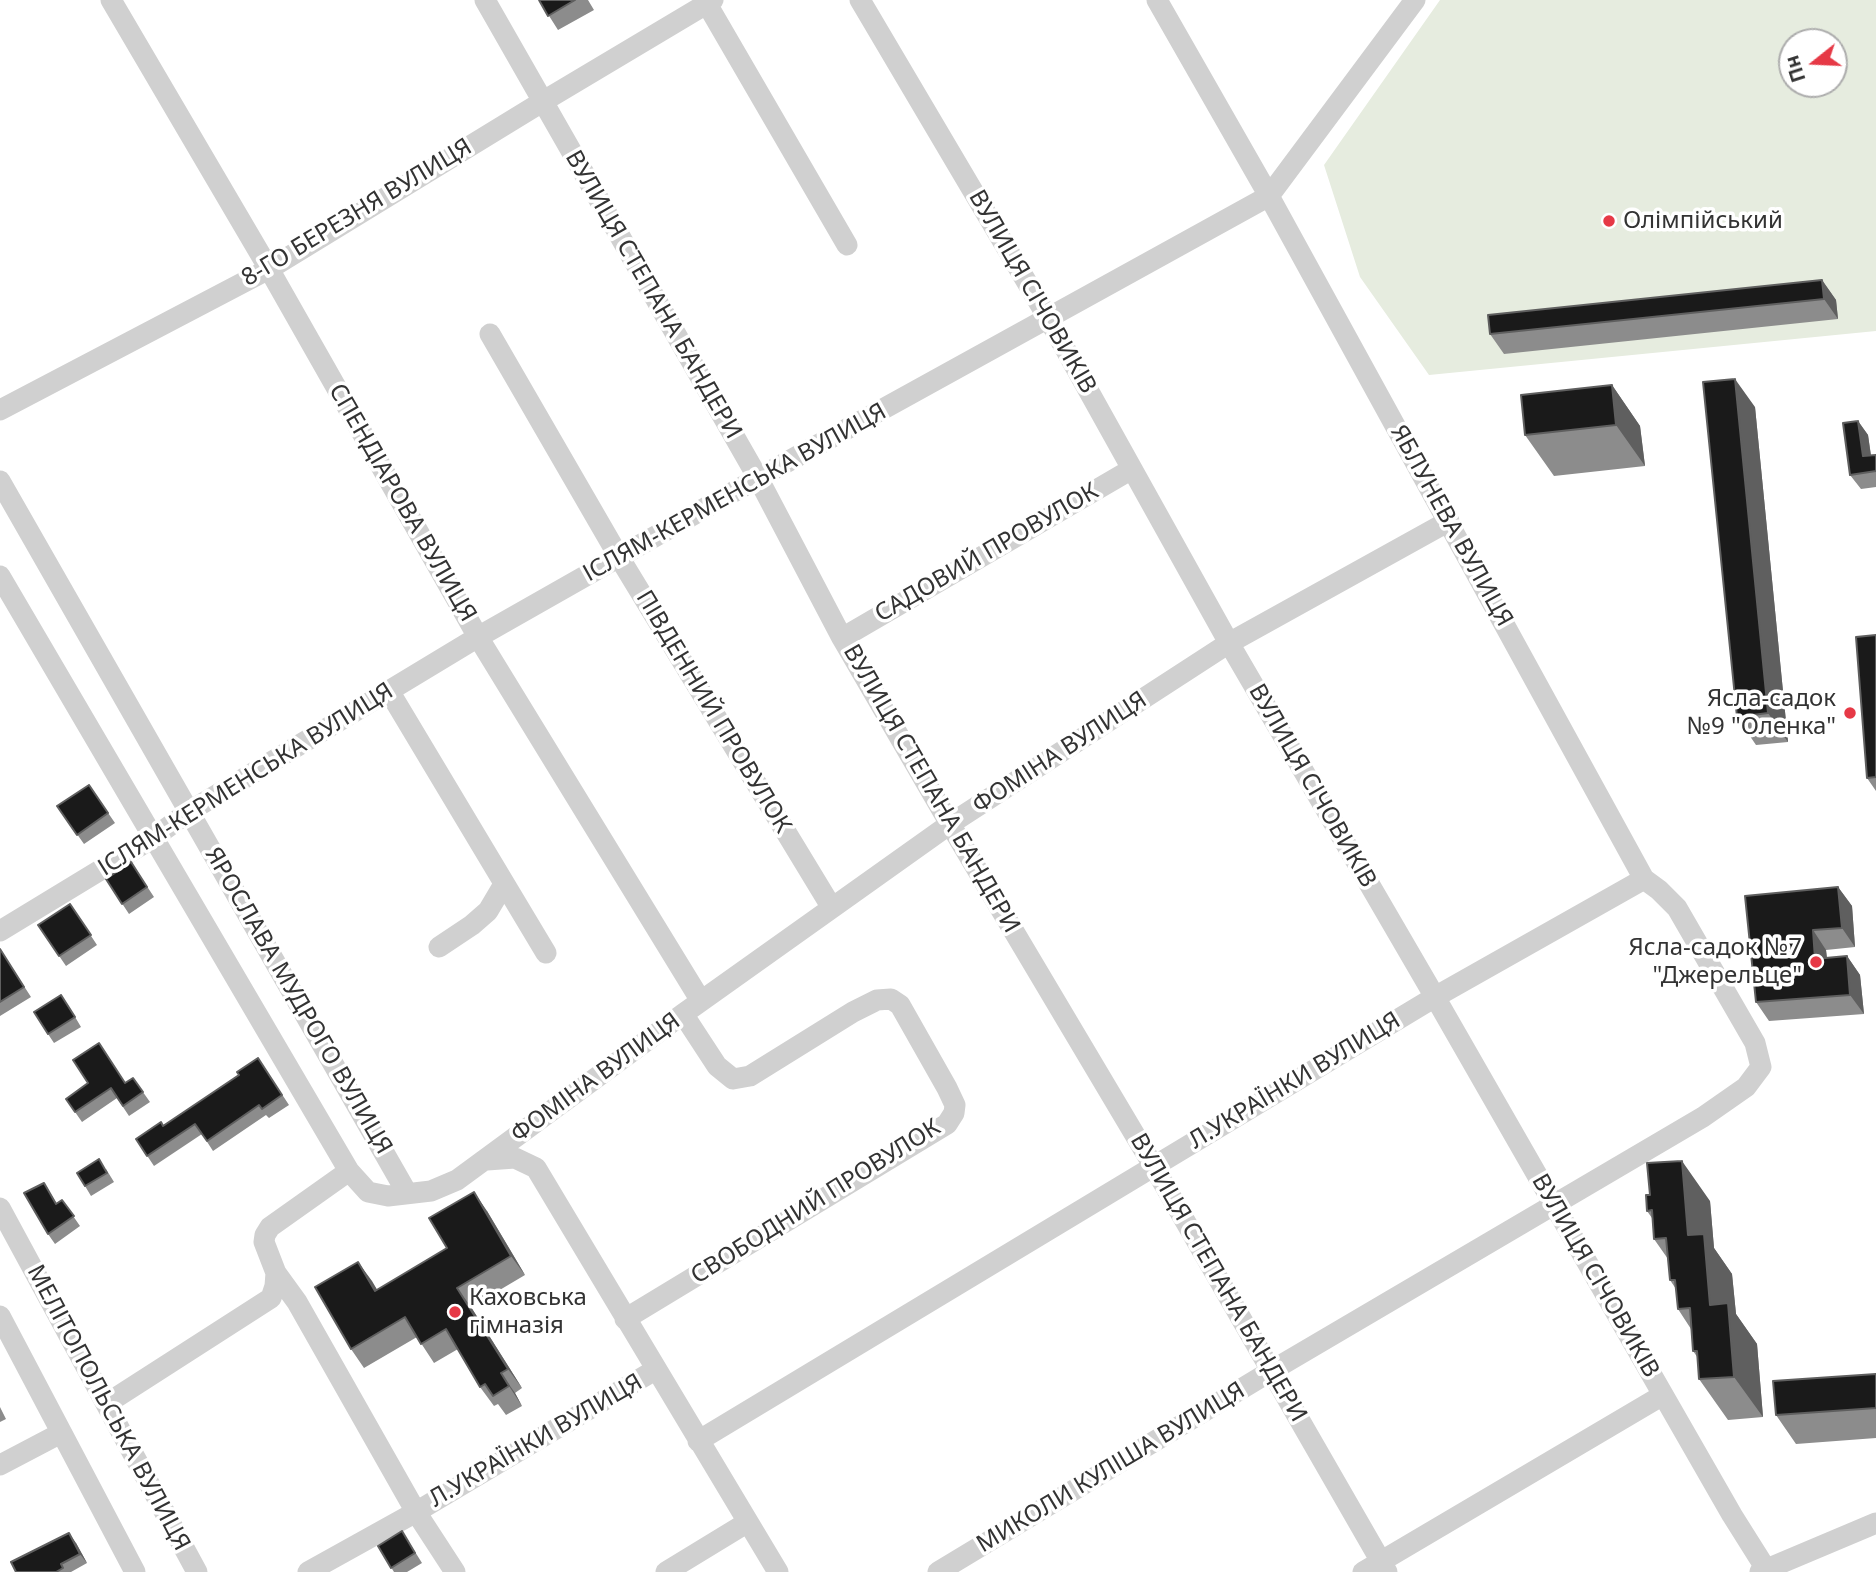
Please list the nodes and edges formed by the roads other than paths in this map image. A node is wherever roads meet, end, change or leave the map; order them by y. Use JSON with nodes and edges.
{"nodes":[{"id":1,"x":111,"y":0,"type":"edge"},
{"id":2,"x":485,"y":0,"type":"edge"},
{"id":3,"x":860,"y":0,"type":"edge"},
{"id":4,"x":1157,"y":0,"type":"edge"},
{"id":5,"x":1415,"y":0,"type":"edge"},
{"id":6,"x":710,"y":2,"type":"edge"},
{"id":7,"x":542,"y":102,"type":"junction"},
{"id":8,"x":1269,"y":196,"type":"junction"},
{"id":9,"x":847,"y":245,"type":"dead end"},
{"id":10,"x":269,"y":269,"type":"junction"},
{"id":11,"x":1048,"y":318,"type":"junction"},
{"id":12,"x":490,"y":334,"type":"dead end"},
{"id":13,"x":0,"y":410,"type":"edge"},
{"id":14,"x":1132,"y":469,"type":"junction"},
{"id":15,"x":758,"y":478,"type":"junction"},
{"id":16,"x":0,"y":481,"type":"edge"},
{"id":17,"x":1449,"y":521,"type":"junction"},
{"id":18,"x":619,"y":557,"type":"junction"},
{"id":19,"x":0,"y":576,"type":"edge"},
{"id":20,"x":478,"y":637,"type":"junction"},
{"id":21,"x":842,"y":638,"type":"junction"},
{"id":22,"x":1228,"y":643,"type":"junction"},
{"id":23,"x":389,"y":691,"type":"junction"},
{"id":24,"x":190,"y":811,"type":"junction"},
{"id":25,"x":950,"y":824,"type":"junction"},
{"id":26,"x":153,"y":838,"type":"junction"},
{"id":27,"x":1644,"y":879,"type":"junction"},
{"id":28,"x":504,"y":884,"type":"junction"},
{"id":29,"x":832,"y":908,"type":"junction"},
{"id":30,"x":0,"y":931,"type":"edge"},
{"id":31,"x":439,"y":947,"type":"dead end"},
{"id":32,"x":546,"y":953,"type":"dead end"},
{"id":33,"x":1435,"y":997,"type":"junction"},
{"id":34,"x":701,"y":1001,"type":"junction"},
{"id":35,"x":683,"y":1014,"type":"junction"},
{"id":36,"x":1755,"y":1043,"type":"joint"},
{"id":37,"x":485,"y":1160,"type":"junction"},
{"id":38,"x":1154,"y":1167,"type":"junction"},
{"id":39,"x":349,"y":1171,"type":"junction"},
{"id":40,"x":407,"y":1193,"type":"junction"},
{"id":41,"x":1554,"y":1204,"type":"junction"},
{"id":42,"x":0,"y":1208,"type":"edge"},
{"id":43,"x":276,"y":1273,"type":"junction"},
{"id":44,"x":0,"y":1316,"type":"edge"},
{"id":45,"x":625,"y":1319,"type":"junction"},
{"id":46,"x":655,"y":1370,"type":"junction"},
{"id":47,"x":1271,"y":1371,"type":"junction"},
{"id":48,"x":1663,"y":1395,"type":"junction"},
{"id":49,"x":106,"y":1404,"type":"junction"},
{"id":50,"x":61,"y":1433,"type":"junction"},
{"id":51,"x":698,"y":1441,"type":"junction"},
{"id":52,"x":0,"y":1465,"type":"edge"},
{"id":53,"x":416,"y":1511,"type":"junction"},
{"id":54,"x":748,"y":1522,"type":"junction"},
{"id":55,"x":1876,"y":1522,"type":"edge"},
{"id":56,"x":1377,"y":1568,"type":"edge"},
{"id":57,"x":1763,"y":1571,"type":"edge"},
{"id":58,"x":135,"y":1572,"type":"edge"},
{"id":59,"x":197,"y":1572,"type":"edge"},
{"id":60,"x":308,"y":1572,"type":"edge"},
{"id":61,"x":455,"y":1572,"type":"edge"},
{"id":62,"x":666,"y":1572,"type":"edge"},
{"id":63,"x":778,"y":1572,"type":"edge"},
{"id":64,"x":938,"y":1572,"type":"edge"}],
"edges":[{"from":1,"to":10,"type":"street","name":"СПЕНДІАРОВА ВУЛИЦЯ"},
{"from":2,"to":7,"type":"street","name":"ВУЛИЦЯ СТЕПАНА БАНДЕРИ"},
{"from":3,"to":11,"type":"street","name":"ВУЛИЦЯ СІЧОВИКІВ"},
{"from":4,"to":8,"type":"street","name":"ЯБЛУНЕВА ВУЛИЦЯ"},
{"from":5,"to":8,"type":"street","name":"ІСЛЯМ-КЕРМЕНСЬКА ВУЛИЦЯ"},
{"from":6,"to":7,"type":"street","name":"8-ГО БЕРЕЗНЯ ВУЛИЦЯ"},
{"from":6,"to":9,"type":"street","name":"8-ГО БЕРЕЗНЯ ВУЛИЦЯ"},
{"from":7,"to":10,"type":"street","name":"8-ГО БЕРЕЗНЯ ВУЛИЦЯ"},
{"from":7,"to":15,"type":"street","name":"ВУЛИЦЯ СТЕПАНА БАНДЕРИ"},
{"from":8,"to":11,"type":"street","name":"ІСЛЯМ-КЕРМЕНСЬКА ВУЛИЦЯ"},
{"from":8,"to":17,"type":"street","name":"ЯБЛУНЕВА ВУЛИЦЯ"},
{"from":10,"to":13,"type":"street","name":"8-ГО БЕРЕЗНЯ ВУЛИЦЯ"},
{"from":10,"to":20,"type":"street","name":"СПЕНДІАРОВА ВУЛИЦЯ"},
{"from":11,"to":14,"type":"street","name":"ВУЛИЦЯ СІЧОВИКІВ"},
{"from":11,"to":15,"type":"street","name":"ІСЛЯМ-КЕРМЕНСЬКА ВУЛИЦЯ"},
{"from":12,"to":18,"type":"street","name":"ПІВДЕННИЙ ПРОВУЛОК"},
{"from":14,"to":21,"type":"street","name":"САДОВИЙ ПРОВУЛОК"},
{"from":14,"to":22,"type":"street","name":"ВУЛИЦЯ СІЧОВИКІВ"},
{"from":15,"to":18,"type":"street","name":"ІСЛЯМ-КЕРМЕНСЬКА ВУЛИЦЯ"},
{"from":15,"to":21,"type":"street","name":"ВУЛИЦЯ СТЕПАНА БАНДЕРИ"},
{"from":16,"to":24,"type":"street","name":"ЯРОСЛАВА МУДРОГО ВУЛИЦЯ"},
{"from":17,"to":22,"type":"street","name":"ФОМІНА ВУЛИЦЯ"},
{"from":17,"to":27,"type":"street","name":"ЯБЛУНЕВА ВУЛИЦЯ"},
{"from":18,"to":20,"type":"street","name":"ІСЛЯМ-КЕРМЕНСЬКА ВУЛИЦЯ"},
{"from":18,"to":29,"type":"street","name":"ПІВДЕННИЙ ПРОВУЛОК"},
{"from":19,"to":26,"type":"street","name":"ЯРОСЛАВА МУДРОГО ВУЛИЦЯ"},
{"from":20,"to":23,"type":"street","name":"ІСЛЯМ-КЕРМЕНСЬКА ВУЛИЦЯ"},
{"from":20,"to":34,"type":"street","name":"СПЕНДІАРОВА ВУЛИЦЯ"},
{"from":21,"to":25,"type":"street","name":"ВУЛИЦЯ СТЕПАНА БАНДЕРИ"},
{"from":22,"to":25,"type":"street","name":"ФОМІНА ВУЛИЦЯ"},
{"from":22,"to":33,"type":"street","name":"ВУЛИЦЯ СІЧОВИКІВ"},
{"from":23,"to":24,"type":"street","name":"ІСЛЯМ-КЕРМЕНСЬКА ВУЛИЦЯ"},
{"from":23,"to":28,"type":"street"},
{"from":24,"to":26,"type":"street","name":"ІСЛЯМ-КЕРМЕНСЬКА ВУЛИЦЯ"},
{"from":24,"to":40,"type":"street","name":"ЯРОСЛАВА МУДРОГО ВУЛИЦЯ"},
{"from":25,"to":29,"type":"street","name":"ФОМІНА ВУЛИЦЯ"},
{"from":25,"to":38,"type":"street","name":"ВУЛИЦЯ СТЕПАНА БАНДЕРИ"},
{"from":26,"to":30,"type":"street","name":"ІСЛЯМ-КЕРМЕНСЬКА ВУЛИЦЯ"},
{"from":26,"to":39,"type":"street","name":"ЯРОСЛАВА МУДРОГО ВУЛИЦЯ"},
{"from":27,"to":33,"type":"street","name":"Л.УКРАЇНКИ ВУЛИЦЯ"},
{"from":27,"to":36,"type":"street","name":"ЯБЛУНЕВА ВУЛИЦЯ"},
{"from":28,"to":31,"type":"street"},
{"from":28,"to":32,"type":"street"},
{"from":29,"to":34,"type":"street","name":"ФОМІНА ВУЛИЦЯ"},
{"from":33,"to":38,"type":"street","name":"Л.УКРАЇНКИ ВУЛИЦЯ"},
{"from":33,"to":41,"type":"street","name":"ВУЛИЦЯ СІЧОВИКІВ"},
{"from":34,"to":35,"type":"street","name":"ФОМІНА ВУЛИЦЯ"},
{"from":35,"to":37,"type":"street","name":"ФОМІНА ВУЛИЦЯ"},
{"from":35,"to":45,"type":"street","name":"СВОБОДНИЙ ПРОВУЛОК"},
{"from":36,"to":41,"type":"street","name":"МИКОЛИ КУЛІША ВУЛИЦЯ"},
{"from":37,"to":40,"type":"street","name":"ЯРОСЛАВА МУДРОГО ВУЛИЦЯ"},
{"from":37,"to":45,"type":"street"},
{"from":38,"to":47,"type":"street","name":"ВУЛИЦЯ СТЕПАНА БАНДЕРИ"},
{"from":38,"to":51,"type":"street","name":"Л.УКРАЇНКИ ВУЛИЦЯ"},
{"from":39,"to":40,"type":"street","name":"ЯРОСЛАВА МУДРОГО ВУЛИЦЯ"},
{"from":39,"to":43,"type":"street"},
{"from":41,"to":47,"type":"street","name":"МИКОЛИ КУЛІША ВУЛИЦЯ"},
{"from":41,"to":48,"type":"street","name":"ВУЛИЦЯ СІЧОВИКІВ"},
{"from":42,"to":49,"type":"street","name":"МЕЛІТОПОЛЬСЬКА ВУЛИЦЯ"},
{"from":43,"to":49,"type":"street"},
{"from":43,"to":53,"type":"street","name":"Л.УКРАЇНКИ ВУЛИЦЯ"},
{"from":44,"to":50,"type":"street"},
{"from":45,"to":46,"type":"street"},
{"from":46,"to":51,"type":"street"},
{"from":46,"to":53,"type":"street","name":"Л.УКРАЇНКИ ВУЛИЦЯ"},
{"from":47,"to":56,"type":"street","name":"ВУЛИЦЯ СТЕПАНА БАНДЕРИ"},
{"from":47,"to":64,"type":"street","name":"МИКОЛИ КУЛІША ВУЛИЦЯ"},
{"from":48,"to":56,"type":"street"},
{"from":48,"to":57,"type":"street","name":"ВУЛИЦЯ СІЧОВИКІВ"},
{"from":49,"to":59,"type":"street","name":"МЕЛІТОПОЛЬСЬКА ВУЛИЦЯ"},
{"from":50,"to":52,"type":"street"},
{"from":50,"to":58,"type":"street"},
{"from":51,"to":54,"type":"street"},
{"from":53,"to":60,"type":"street","name":"Л.УКРАЇНКИ ВУЛИЦЯ"},
{"from":53,"to":61,"type":"street","name":"Л.УКРАЇНКИ ВУЛИЦЯ"},
{"from":54,"to":62,"type":"street"},
{"from":54,"to":63,"type":"street"},
{"from":55,"to":57,"type":"street"}]}
